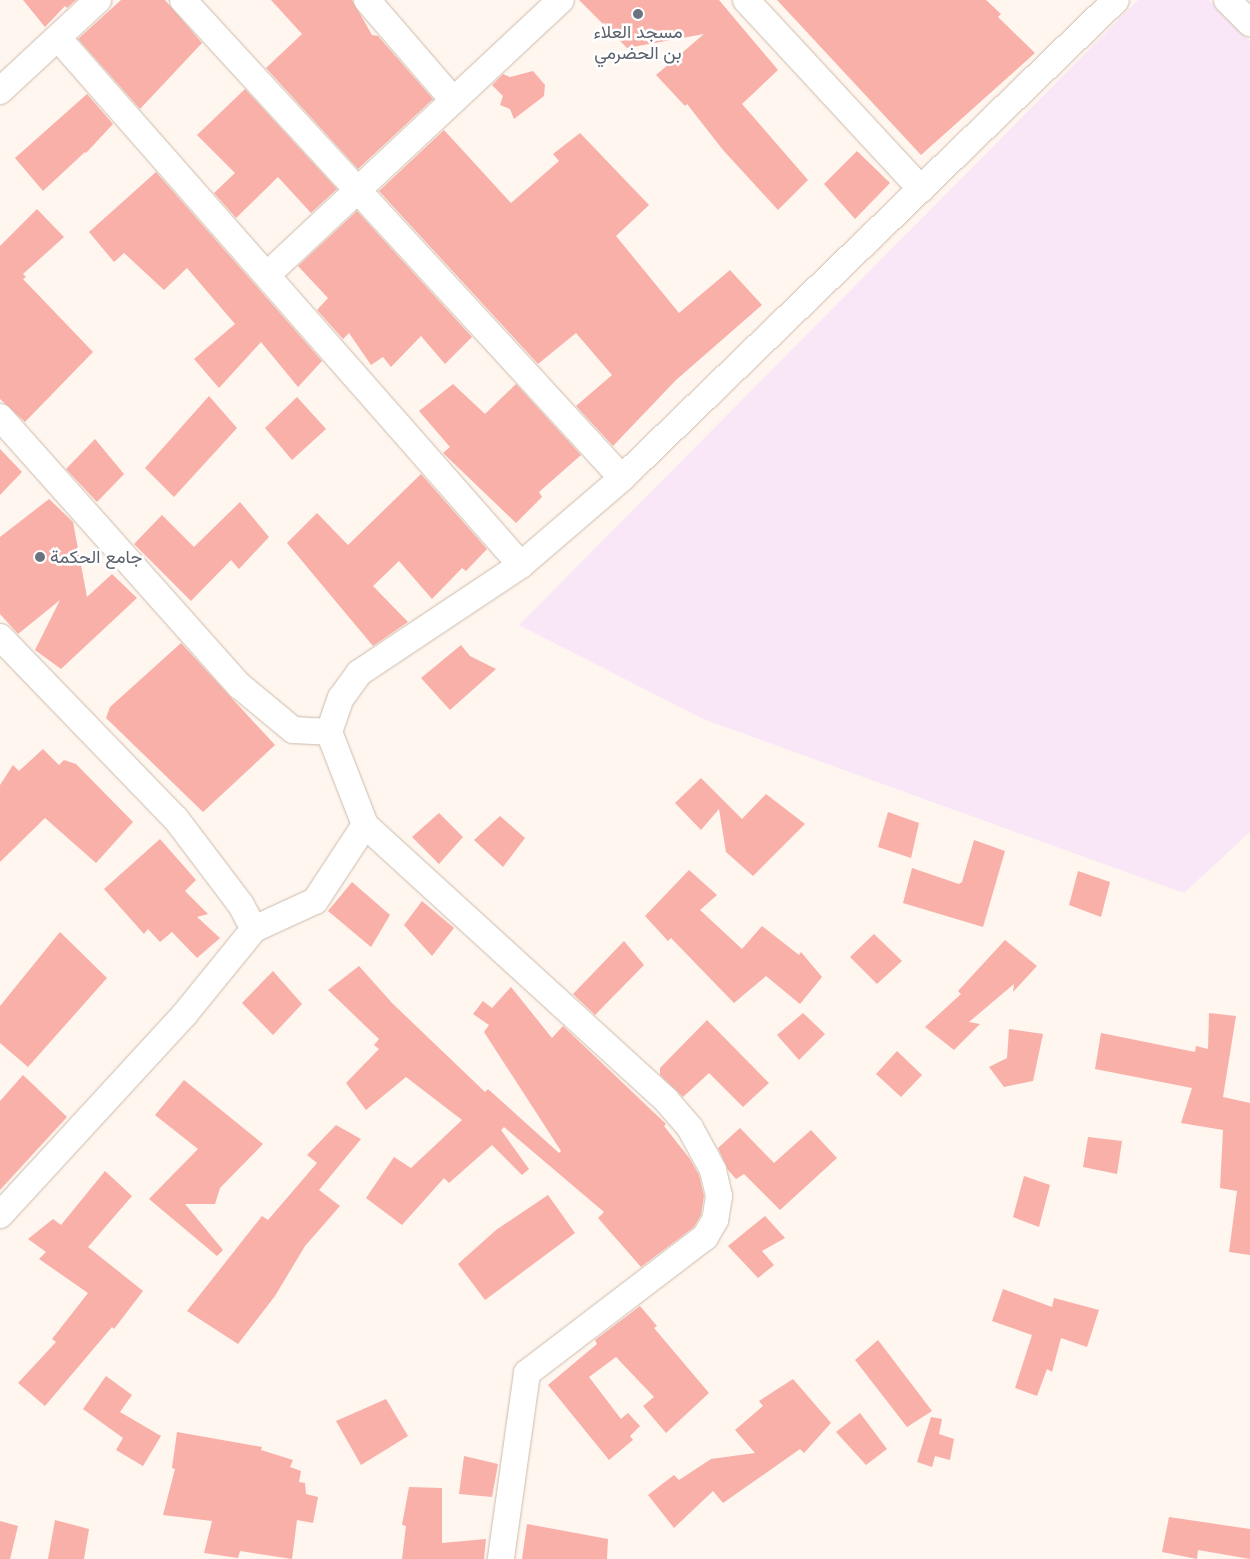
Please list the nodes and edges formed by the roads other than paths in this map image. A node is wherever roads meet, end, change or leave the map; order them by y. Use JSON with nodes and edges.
{"nodes":[{"id":1,"x":98,"y":0,"type":"edge"},
{"id":2,"x":183,"y":0,"type":"edge"},
{"id":3,"x":366,"y":0,"type":"edge"},
{"id":4,"x":561,"y":0,"type":"edge"},
{"id":5,"x":746,"y":0,"type":"edge"},
{"id":6,"x":1227,"y":0,"type":"edge"},
{"id":7,"x":1102,"y":5,"type":"edge"},
{"id":8,"x":1250,"y":23,"type":"edge"},
{"id":9,"x":58,"y":38,"type":"junction"},
{"id":10,"x":0,"y":90,"type":"edge"},
{"id":11,"x":453,"y":100,"type":"junction"},
{"id":12,"x":921,"y":189,"type":"junction"},
{"id":13,"x":358,"y":190,"type":"junction"},
{"id":14,"x":268,"y":274,"type":"junction"},
{"id":15,"x":0,"y":417,"type":"edge"},
{"id":16,"x":622,"y":478,"type":"junction"},
{"id":17,"x":521,"y":565,"type":"junction"},
{"id":18,"x":0,"y":637,"type":"edge"},
{"id":19,"x":329,"y":732,"type":"junction"},
{"id":20,"x":365,"y":825,"type":"junction"},
{"id":21,"x":254,"y":929,"type":"junction"},
{"id":22,"x":0,"y":1215,"type":"edge"},
{"id":23,"x":501,"y":1559,"type":"edge"}],
"edges":[{"from":1,"to":9,"type":"street"},
{"from":2,"to":13,"type":"street"},
{"from":3,"to":11,"type":"street"},
{"from":4,"to":11,"type":"street"},
{"from":5,"to":12,"type":"street"},
{"from":6,"to":8,"type":"street"},
{"from":7,"to":12,"type":"street"},
{"from":9,"to":10,"type":"street"},
{"from":9,"to":14,"type":"street"},
{"from":11,"to":13,"type":"street"},
{"from":12,"to":16,"type":"street"},
{"from":13,"to":14,"type":"street"},
{"from":13,"to":16,"type":"street"},
{"from":14,"to":17,"type":"street"},
{"from":15,"to":19,"type":"street"},
{"from":16,"to":17,"type":"street"},
{"from":17,"to":19,"type":"street"},
{"from":18,"to":21,"type":"street"},
{"from":19,"to":20,"type":"street"},
{"from":20,"to":21,"type":"street"},
{"from":20,"to":23,"type":"street"},
{"from":21,"to":22,"type":"street"}]}
